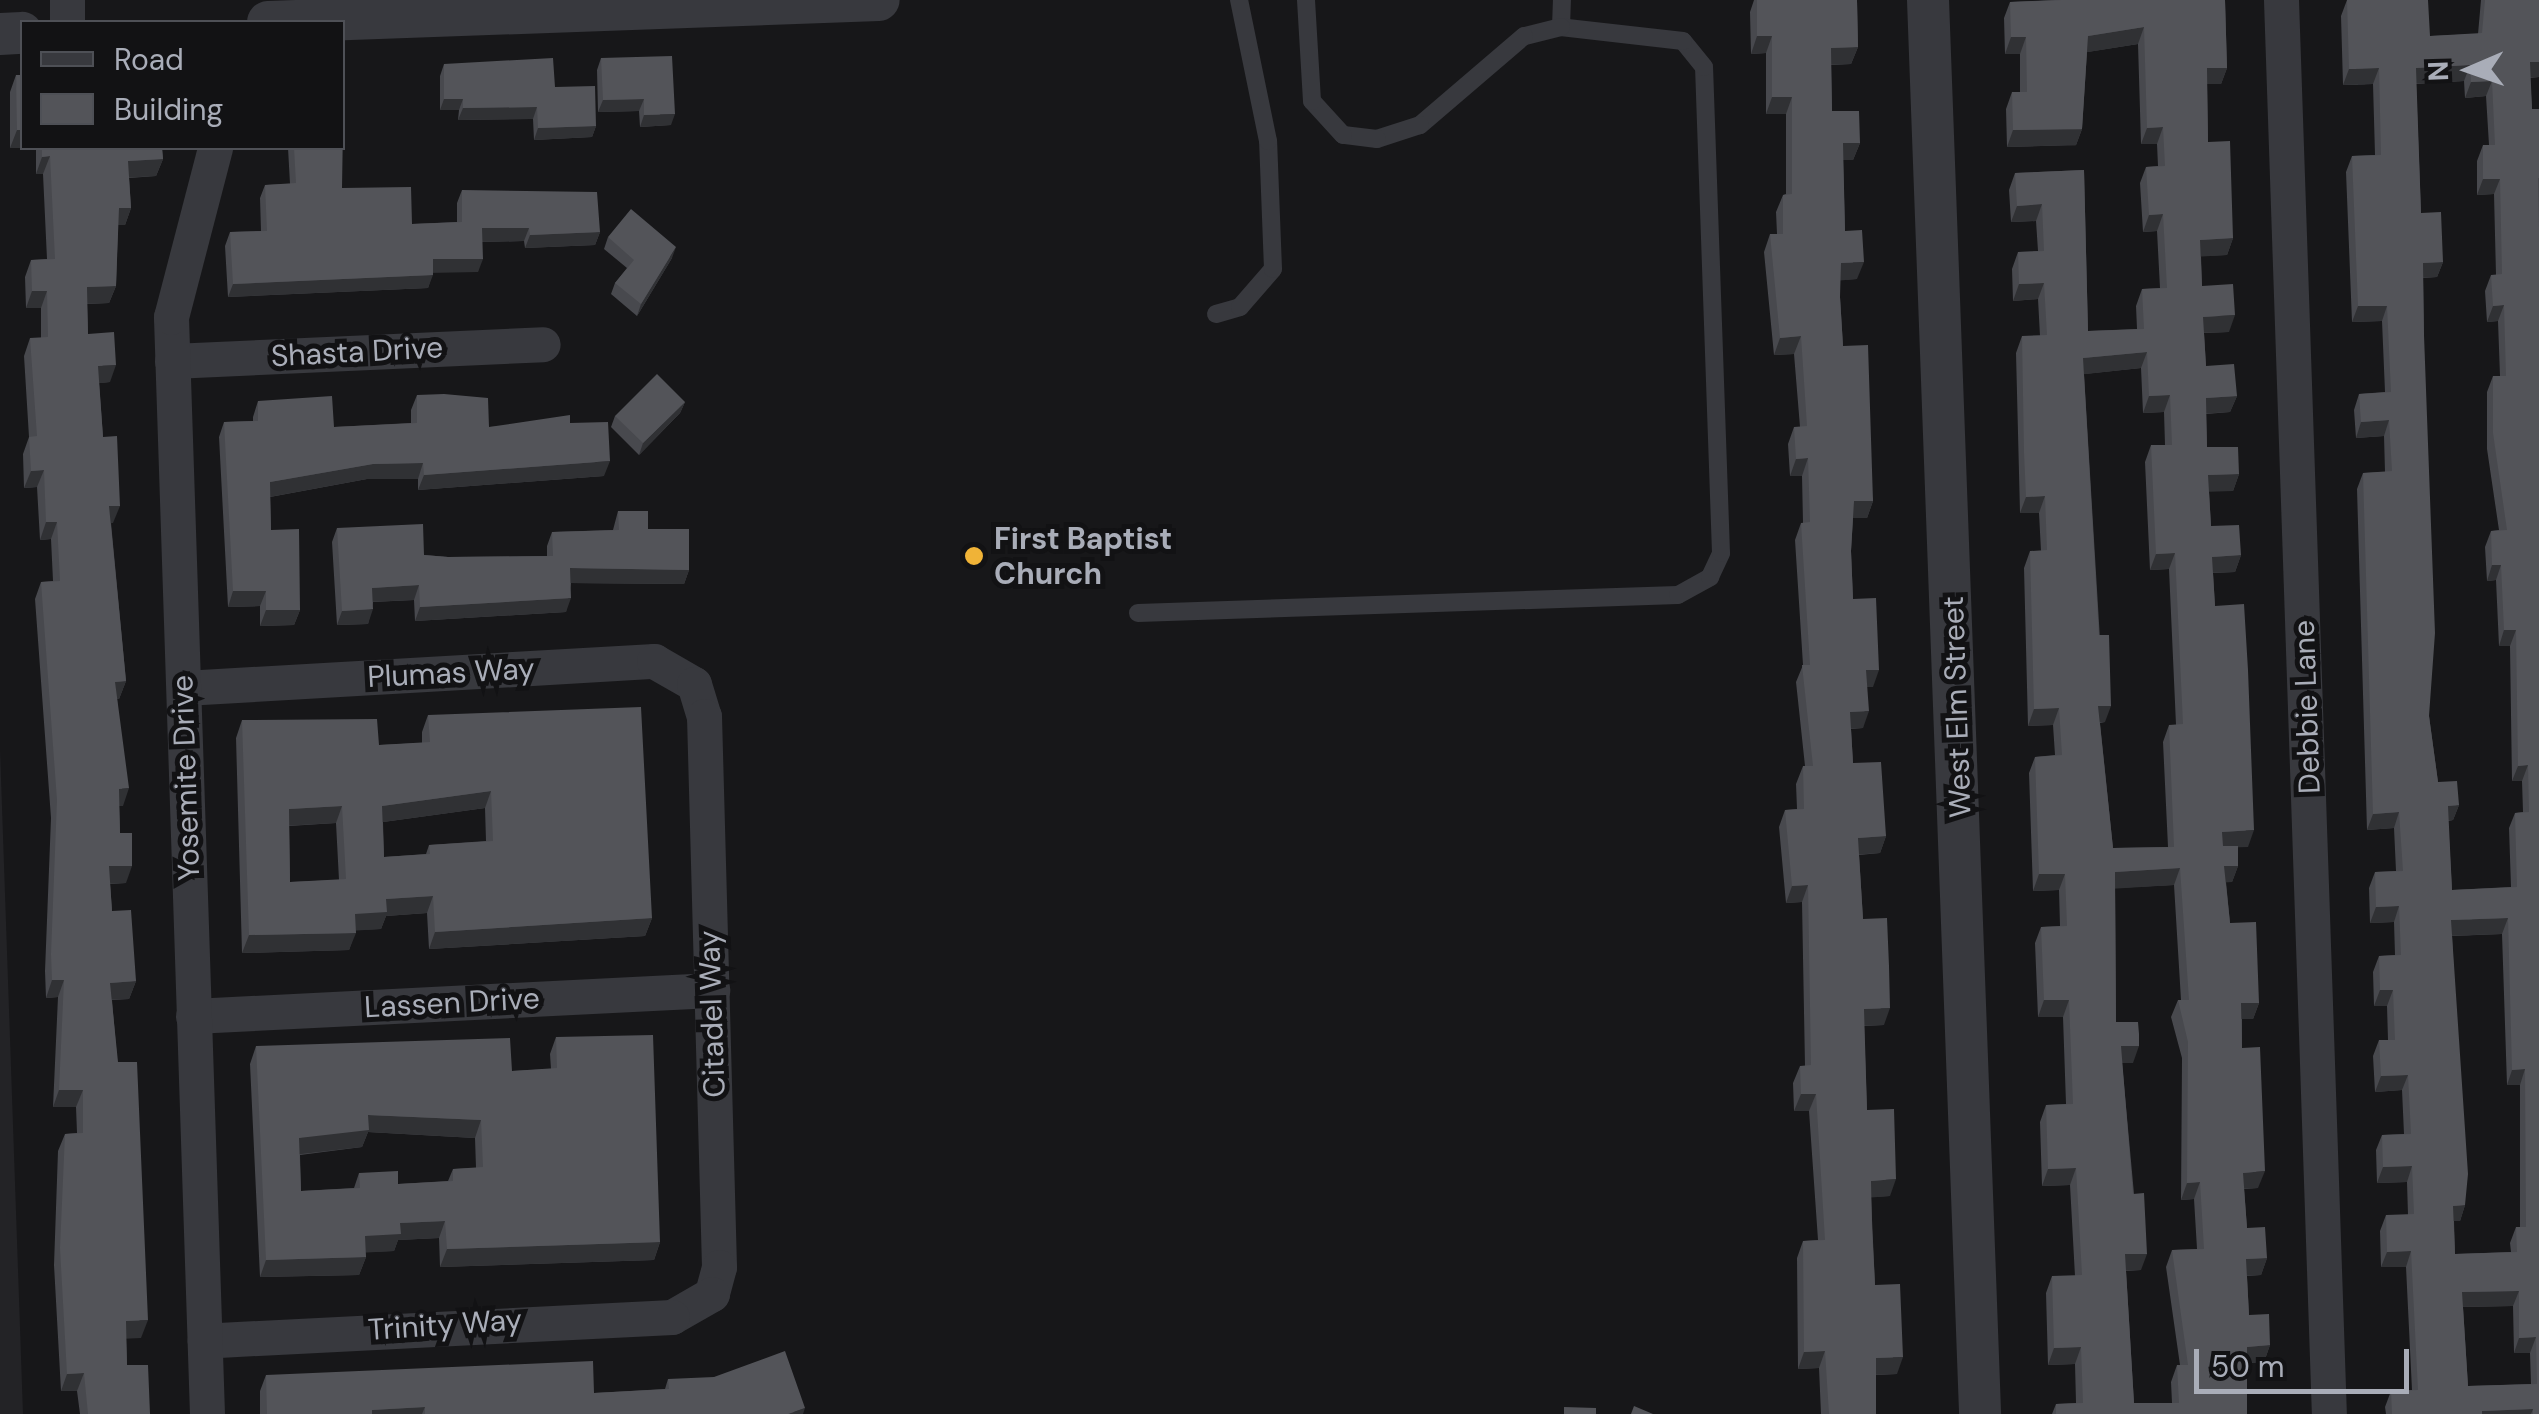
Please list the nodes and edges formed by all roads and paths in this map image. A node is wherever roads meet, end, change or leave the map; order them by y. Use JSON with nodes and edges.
{"nodes":[{"id":1,"x":879,"y":0,"type":"edge"},
{"id":2,"x":1239,"y":0,"type":"edge"},
{"id":3,"x":1306,"y":0,"type":"edge"},
{"id":4,"x":1562,"y":0,"type":"edge"},
{"id":5,"x":1928,"y":0,"type":"edge"},
{"id":6,"x":2280,"y":0,"type":"edge"},
{"id":7,"x":835,"y":1,"type":"edge"},
{"id":8,"x":385,"y":8,"type":"edge"},
{"id":9,"x":285,"y":20,"type":"edge"},
{"id":10,"x":1561,"y":27,"type":"junction"},
{"id":11,"x":214,"y":150,"type":"edge"},
{"id":12,"x":1216,"y":314,"type":"dead end"},
{"id":13,"x":542,"y":344,"type":"dead end"},
{"id":14,"x":172,"y":361,"type":"junction"},
{"id":15,"x":1138,"y":613,"type":"dead end"},
{"id":16,"x":184,"y":688,"type":"junction"},
{"id":17,"x":698,"y":698,"type":"joint"},
{"id":18,"x":712,"y":990,"type":"junction"},
{"id":19,"x":193,"y":1016,"type":"junction"},
{"id":20,"x":684,"y":1313,"type":"joint"},
{"id":21,"x":205,"y":1341,"type":"junction"},
{"id":22,"x":207,"y":1414,"type":"edge"},
{"id":23,"x":1980,"y":1414,"type":"edge"},
{"id":24,"x":2329,"y":1414,"type":"edge"}],
"edges":[{"from":1,"to":7,"type":"street"},
{"from":2,"to":12,"type":"lane"},
{"from":3,"to":10,"type":"lane"},
{"from":4,"to":10,"type":"lane"},
{"from":5,"to":23,"type":"street","name":"West Elm Street"},
{"from":6,"to":24,"type":"street","name":"Debbie Lane"},
{"from":7,"to":8,"type":"street"},
{"from":8,"to":9,"type":"street"},
{"from":10,"to":15,"type":"lane"},
{"from":11,"to":14,"type":"street","name":"Yosemite Drive"},
{"from":13,"to":14,"type":"street","name":"Shasta Drive"},
{"from":14,"to":16,"type":"street","name":"Yosemite Drive"},
{"from":16,"to":17,"type":"street","name":"Plumas Way"},
{"from":16,"to":19,"type":"street","name":"Yosemite Drive"},
{"from":17,"to":18,"type":"street","name":"Citadel Way"},
{"from":18,"to":19,"type":"street","name":"Lassen Drive"},
{"from":18,"to":20,"type":"street","name":"Citadel Way"},
{"from":19,"to":21,"type":"street","name":"Yosemite Drive"},
{"from":20,"to":21,"type":"street","name":"Trinity Way"},
{"from":21,"to":22,"type":"street","name":"Yosemite Drive"}]}
